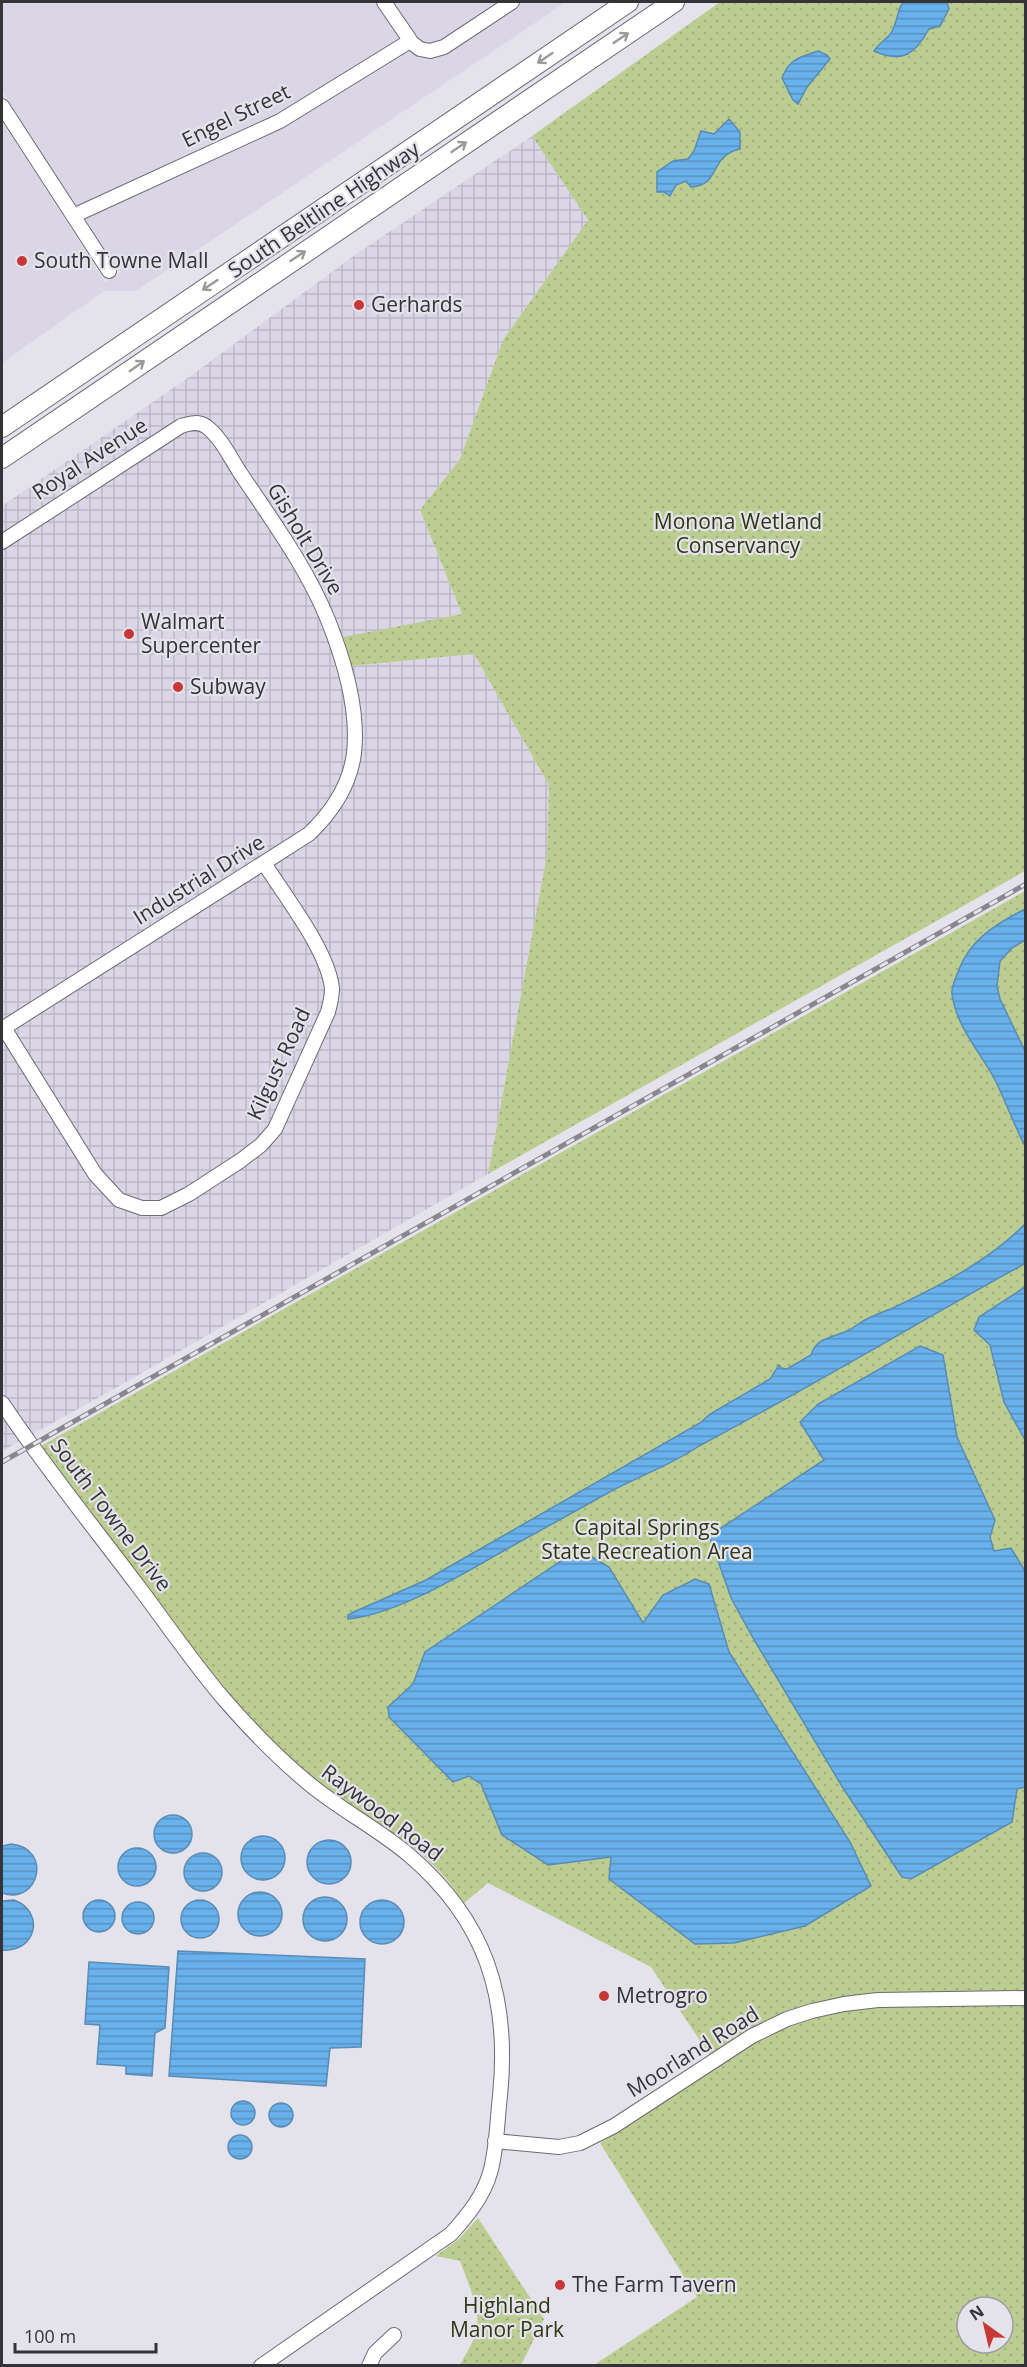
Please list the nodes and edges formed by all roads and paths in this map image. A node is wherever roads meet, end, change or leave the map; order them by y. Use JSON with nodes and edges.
{"nodes":[{"id":1,"x":384,"y":2,"type":"edge"},
{"id":2,"x":512,"y":2,"type":"edge"},
{"id":3,"x":628,"y":2,"type":"edge"},
{"id":4,"x":674,"y":2,"type":"edge"},
{"id":5,"x":410,"y":41,"type":"junction"},
{"id":6,"x":2,"y":106,"type":"edge"},
{"id":7,"x":73,"y":216,"type":"junction"},
{"id":8,"x":109,"y":272,"type":"dead end"},
{"id":9,"x":87,"y":369,"type":"junction"},
{"id":10,"x":101,"y":391,"type":"junction"},
{"id":11,"x":2,"y":418,"type":"edge"},
{"id":12,"x":206,"y":426,"type":"joint"},
{"id":13,"x":2,"y":427,"type":"edge"},
{"id":14,"x":2,"y":458,"type":"edge"},
{"id":15,"x":2,"y":466,"type":"edge"},
{"id":16,"x":2,"y":542,"type":"edge"},
{"id":17,"x":354,"y":720,"type":"joint"},
{"id":18,"x":264,"y":863,"type":"junction"},
{"id":19,"x":3,"y":1028,"type":"edge"},
{"id":20,"x":2,"y":1402,"type":"edge"},
{"id":21,"x":6,"y":1417,"type":"edge"},
{"id":22,"x":188,"y":1651,"type":"joint"},
{"id":23,"x":1026,"y":1998,"type":"edge"},
{"id":24,"x":495,"y":2141,"type":"junction"},
{"id":25,"x":394,"y":2335,"type":"dead end"},
{"id":26,"x":261,"y":2366,"type":"edge"},
{"id":27,"x":369,"y":2366,"type":"edge"}],
"edges":[{"from":1,"to":5,"type":"street"},
{"from":2,"to":5,"type":"street"},
{"from":3,"to":9,"type":"highway","name":"South Beltline Highway","one_way":true},
{"from":10,"to":4,"type":"highway","name":"South Beltline Highway","one_way":true},
{"from":5,"to":7,"type":"street","name":"Engel Street"},
{"from":6,"to":7,"type":"street"},
{"from":7,"to":8,"type":"street"},
{"from":9,"to":11,"type":"highway"},
{"from":9,"to":13,"type":"highway","name":"South Beltline Highway"},
{"from":10,"to":14,"type":"highway","name":"South Beltline Highway"},
{"from":10,"to":15,"type":"highway"},
{"from":12,"to":16,"type":"street","name":"Royal Avenue"},
{"from":12,"to":17,"type":"street","name":"Gisholt Drive"},
{"from":17,"to":18,"type":"street","name":"Industrial Drive"},
{"from":18,"to":19,"type":"street","name":"Industrial Drive"},
{"from":18,"to":19,"type":"street","name":"Kilgust Road"},
{"from":20,"to":21,"type":"street","name":"South Towne Drive"},
{"from":21,"to":22,"type":"street","name":"South Towne Drive"},
{"from":22,"to":24,"type":"street","name":"Raywood Road"},
{"from":23,"to":24,"type":"street","name":"Moorland Road"},
{"from":24,"to":26,"type":"street","name":"Raywood Road"},
{"from":25,"to":27,"type":"street"}]}
